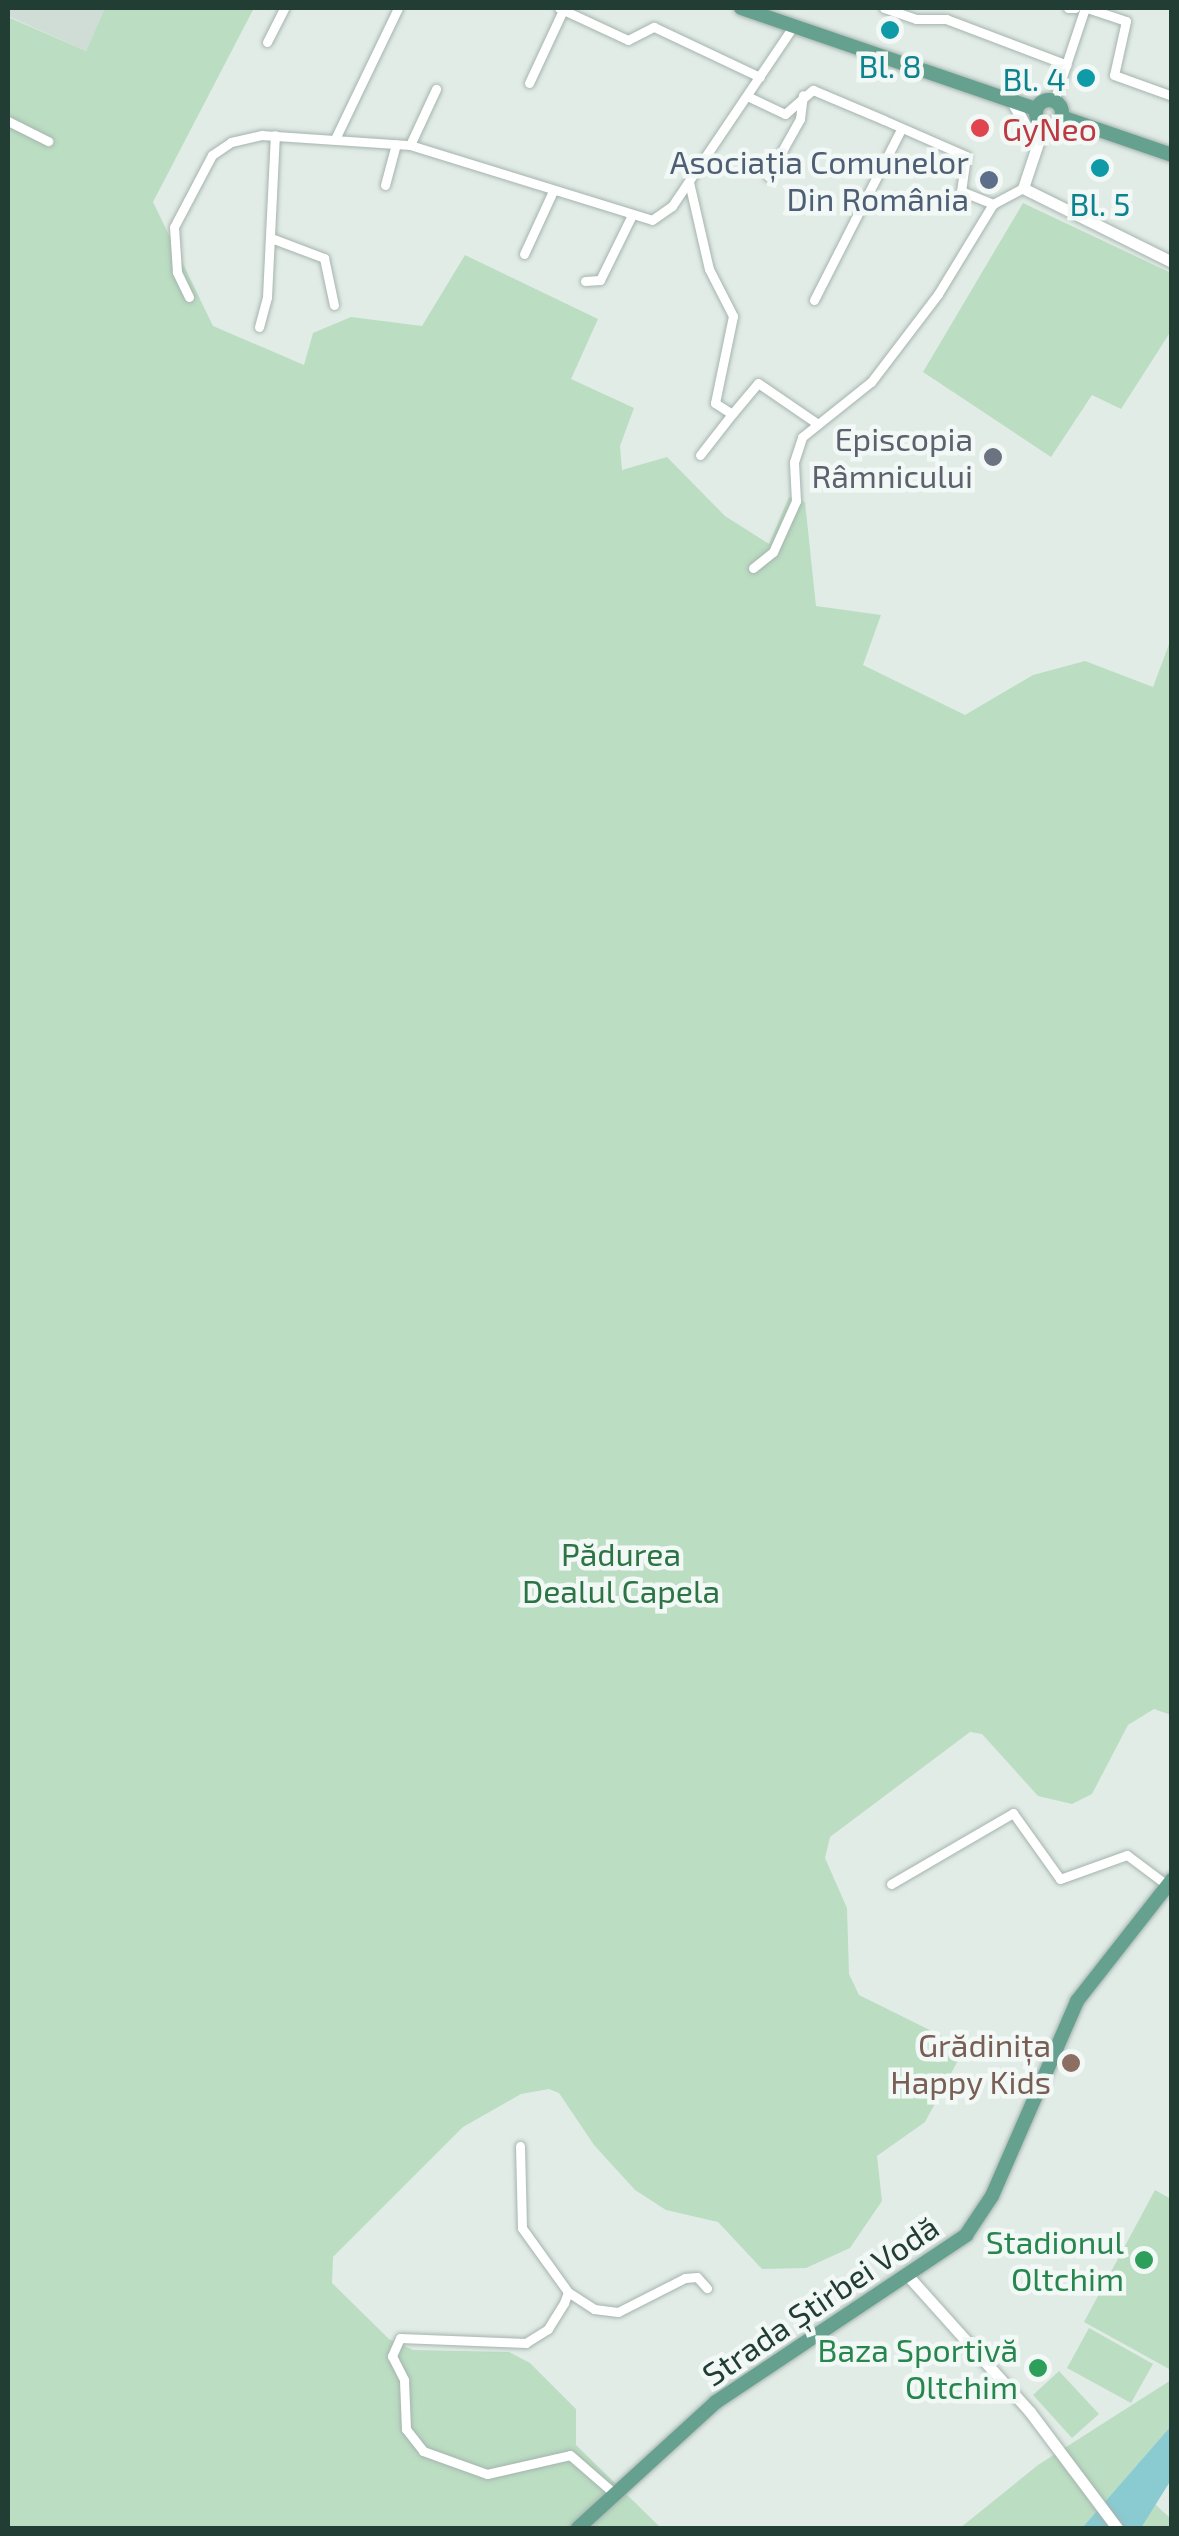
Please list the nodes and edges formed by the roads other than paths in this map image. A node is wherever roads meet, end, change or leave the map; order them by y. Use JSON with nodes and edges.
{"nodes":[{"id":1,"x":284,"y":8,"type":"edge"},
{"id":2,"x":398,"y":8,"type":"edge"},
{"id":3,"x":561,"y":8,"type":"edge"},
{"id":4,"x":741,"y":8,"type":"edge"},
{"id":5,"x":884,"y":8,"type":"edge"},
{"id":6,"x":942,"y":8,"type":"edge"},
{"id":7,"x":1086,"y":8,"type":"edge"},
{"id":8,"x":946,"y":19,"type":"junction"},
{"id":9,"x":792,"y":28,"type":"junction"},
{"id":10,"x":266,"y":42,"type":"dead end"},
{"id":11,"x":1067,"y":65,"type":"junction"},
{"id":12,"x":760,"y":77,"type":"junction"},
{"id":13,"x":530,"y":83,"type":"dead end"},
{"id":14,"x":436,"y":89,"type":"dead end"},
{"id":15,"x":804,"y":95,"type":"junction"},
{"id":16,"x":747,"y":96,"type":"junction"},
{"id":17,"x":1172,"y":96,"type":"edge"},
{"id":18,"x":1012,"y":101,"type":"junction"},
{"id":19,"x":1054,"y":101,"type":"junction"},
{"id":20,"x":1036,"y":109,"type":"junction"},
{"id":21,"x":1061,"y":117,"type":"junction"},
{"id":22,"x":8,"y":121,"type":"edge"},
{"id":23,"x":1044,"y":125,"type":"junction"},
{"id":24,"x":900,"y":132,"type":"junction"},
{"id":25,"x":274,"y":136,"type":"junction"},
{"id":26,"x":336,"y":139,"type":"junction"},
{"id":27,"x":48,"y":141,"type":"dead end"},
{"id":28,"x":396,"y":144,"type":"junction"},
{"id":29,"x":410,"y":145,"type":"junction"},
{"id":30,"x":1036,"y":147,"type":"junction"},
{"id":31,"x":1172,"y":155,"type":"edge"},
{"id":32,"x":768,"y":176,"type":"dead end"},
{"id":33,"x":689,"y":181,"type":"junction"},
{"id":34,"x":386,"y":185,"type":"dead end"},
{"id":35,"x":1023,"y":188,"type":"junction"},
{"id":36,"x":553,"y":191,"type":"junction"},
{"id":37,"x":993,"y":204,"type":"junction"},
{"id":38,"x":631,"y":218,"type":"junction"},
{"id":39,"x":271,"y":238,"type":"junction"},
{"id":40,"x":524,"y":254,"type":"dead end"},
{"id":41,"x":1172,"y":262,"type":"edge"},
{"id":42,"x":585,"y":281,"type":"dead end"},
{"id":43,"x":188,"y":298,"type":"dead end"},
{"id":44,"x":814,"y":300,"type":"dead end"},
{"id":45,"x":334,"y":305,"type":"dead end"},
{"id":46,"x":259,"y":327,"type":"dead end"},
{"id":47,"x":732,"y":414,"type":"junction"},
{"id":48,"x":815,"y":422,"type":"junction"},
{"id":49,"x":700,"y":455,"type":"dead end"},
{"id":50,"x":753,"y":568,"type":"dead end"},
{"id":51,"x":1169,"y":1882,"type":"edge"},
{"id":52,"x":891,"y":1884,"type":"dead end"},
{"id":53,"x":520,"y":2146,"type":"dead end"},
{"id":54,"x":910,"y":2277,"type":"junction"},
{"id":55,"x":707,"y":2288,"type":"dead end"},
{"id":56,"x":568,"y":2292,"type":"junction"},
{"id":57,"x":615,"y":2494,"type":"junction"},
{"id":58,"x":578,"y":2528,"type":"edge"},
{"id":59,"x":1116,"y":2528,"type":"edge"}],
"edges":[{"from":1,"to":10,"type":"street"},
{"from":2,"to":26,"type":"street"},
{"from":3,"to":12,"type":"street"},
{"from":3,"to":13,"type":"street"},
{"from":4,"to":9,"type":"main road"},
{"from":5,"to":8,"type":"street"},
{"from":6,"to":8,"type":"street"},
{"from":7,"to":11,"type":"street"},
{"from":7,"to":17,"type":"street"},
{"from":8,"to":11,"type":"street"},
{"from":9,"to":12,"type":"street"},
{"from":9,"to":18,"type":"main road"},
{"from":11,"to":19,"type":"street"},
{"from":12,"to":16,"type":"street"},
{"from":14,"to":29,"type":"street"},
{"from":15,"to":16,"type":"street"},
{"from":15,"to":24,"type":"street"},
{"from":15,"to":32,"type":"street"},
{"from":16,"to":33,"type":"street"},
{"from":18,"to":20,"type":"main road"},
{"from":18,"to":30,"type":"street"},
{"from":19,"to":20,"type":"main road"},
{"from":19,"to":21,"type":"main road"},
{"from":20,"to":23,"type":"main road"},
{"from":21,"to":23,"type":"main road"},
{"from":21,"to":31,"type":"main road"},
{"from":22,"to":27,"type":"street"},
{"from":23,"to":30,"type":"street"},
{"from":24,"to":37,"type":"street"},
{"from":24,"to":44,"type":"street"},
{"from":25,"to":26,"type":"street"},
{"from":25,"to":39,"type":"street"},
{"from":25,"to":43,"type":"street"},
{"from":26,"to":28,"type":"street"},
{"from":28,"to":29,"type":"street"},
{"from":28,"to":34,"type":"street"},
{"from":29,"to":36,"type":"street"},
{"from":30,"to":35,"type":"street"},
{"from":33,"to":38,"type":"street"},
{"from":33,"to":47,"type":"street"},
{"from":35,"to":37,"type":"street"},
{"from":35,"to":41,"type":"street"},
{"from":36,"to":38,"type":"street"},
{"from":36,"to":40,"type":"street"},
{"from":37,"to":48,"type":"street"},
{"from":38,"to":42,"type":"street"},
{"from":39,"to":45,"type":"street"},
{"from":39,"to":46,"type":"street"},
{"from":47,"to":48,"type":"street"},
{"from":47,"to":49,"type":"street"},
{"from":48,"to":50,"type":"street"},
{"from":51,"to":52,"type":"street"},
{"from":51,"to":54,"type":"main road","name":"Strada Știrbei Vodă"},
{"from":53,"to":56,"type":"street"},
{"from":54,"to":57,"type":"main road","name":"Strada Știrbei Vodă"},
{"from":54,"to":59,"type":"street"},
{"from":55,"to":56,"type":"street"},
{"from":56,"to":57,"type":"street"},
{"from":57,"to":58,"type":"main road","name":"Strada Știrbei Vodă"}]}
